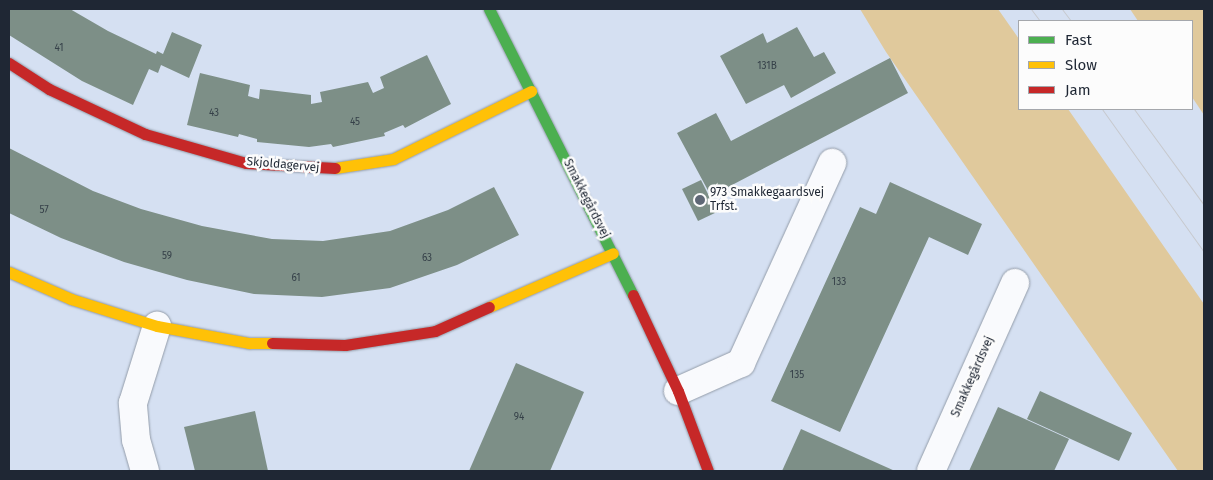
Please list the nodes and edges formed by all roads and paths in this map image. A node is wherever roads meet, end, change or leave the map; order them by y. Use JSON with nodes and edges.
{"nodes":[{"id":1,"x":489,"y":9,"type":"edge"},
{"id":2,"x":9,"y":63,"type":"edge"},
{"id":3,"x":532,"y":90,"type":"junction"},
{"id":4,"x":832,"y":163,"type":"dead end"},
{"id":5,"x":613,"y":253,"type":"junction"},
{"id":6,"x":9,"y":272,"type":"edge"},
{"id":7,"x":1015,"y":283,"type":"dead end"},
{"id":8,"x":157,"y":326,"type":"junction"},
{"id":9,"x":678,"y":391,"type":"junction"},
{"id":10,"x":145,"y":471,"type":"edge"},
{"id":11,"x":708,"y":471,"type":"edge"},
{"id":12,"x":931,"y":471,"type":"edge"}],
"edges":[{"from":1,"to":3,"type":"street","name":"Smakkegårdsvej"},
{"from":2,"to":3,"type":"street","name":"Skjoldagervej"},
{"from":3,"to":5,"type":"street","name":"Smakkegårdsvej"},
{"from":4,"to":9,"type":"street"},
{"from":5,"to":8,"type":"street"},
{"from":5,"to":9,"type":"street","name":"Smakkegårdsvej"},
{"from":6,"to":8,"type":"street"},
{"from":7,"to":12,"type":"street","name":"Smakkegårdsvej"},
{"from":8,"to":10,"type":"street"},
{"from":9,"to":11,"type":"street","name":"Smakkegårdsvej"}]}
